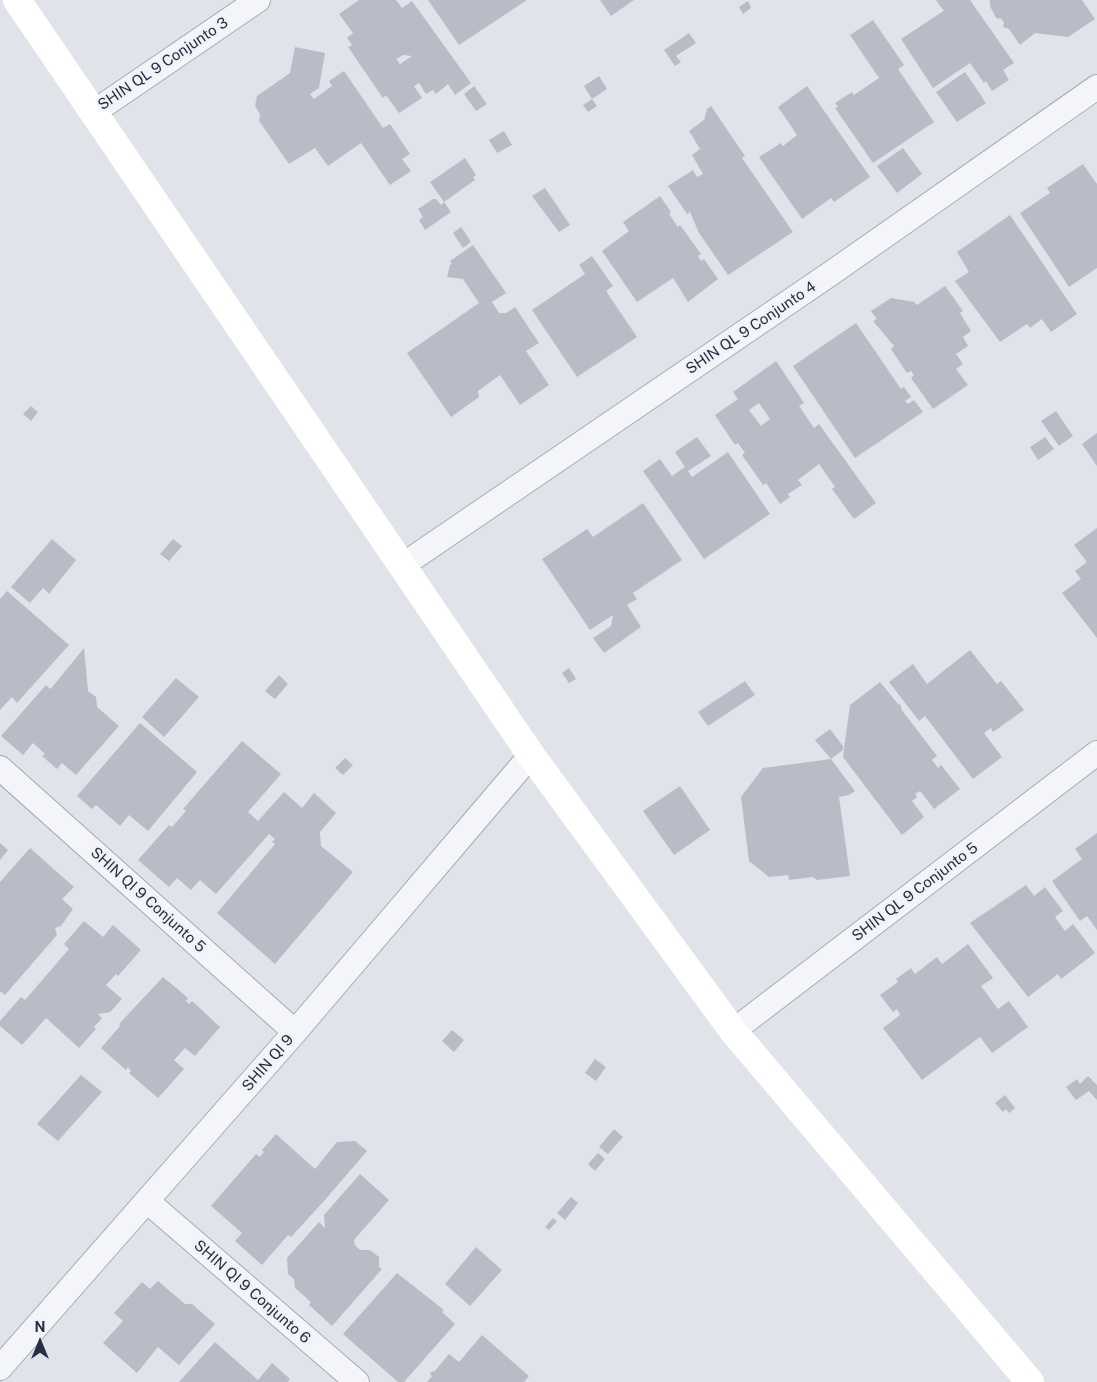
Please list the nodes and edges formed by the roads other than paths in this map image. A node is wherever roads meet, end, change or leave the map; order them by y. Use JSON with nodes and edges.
{"nodes":[{"id":1,"x":16,"y":0,"type":"edge"},
{"id":2,"x":258,"y":0,"type":"edge"},
{"id":3,"x":1097,"y":87,"type":"edge"},
{"id":4,"x":94,"y":112,"type":"junction"},
{"id":5,"x":403,"y":565,"type":"junction"},
{"id":6,"x":1097,"y":753,"type":"edge"},
{"id":7,"x":531,"y":755,"type":"junction"},
{"id":8,"x":0,"y":768,"type":"edge"},
{"id":9,"x":733,"y":1031,"type":"junction"},
{"id":10,"x":295,"y":1032,"type":"junction"},
{"id":11,"x":147,"y":1201,"type":"junction"},
{"id":12,"x":0,"y":1368,"type":"edge"},
{"id":13,"x":357,"y":1382,"type":"edge"},
{"id":14,"x":1030,"y":1382,"type":"edge"}],
"edges":[{"from":1,"to":4,"type":"street"},
{"from":2,"to":4,"type":"street","name":"SHIN QL 9 Conjunto 3"},
{"from":3,"to":5,"type":"street","name":"SHIN QL 9 Conjunto 4"},
{"from":4,"to":5,"type":"street"},
{"from":5,"to":7,"type":"street"},
{"from":6,"to":9,"type":"street","name":"SHIN QL 9 Conjunto 5"},
{"from":7,"to":9,"type":"street"},
{"from":7,"to":10,"type":"street","name":"SHIN QI 9"},
{"from":8,"to":10,"type":"street","name":"SHIN QI 9 Conjunto 5"},
{"from":9,"to":14,"type":"street"},
{"from":10,"to":11,"type":"street","name":"SHIN QI 9"},
{"from":11,"to":12,"type":"street","name":"SHIN QI 9"},
{"from":11,"to":13,"type":"street","name":"SHIN QI 9 Conjunto 6"}]}
